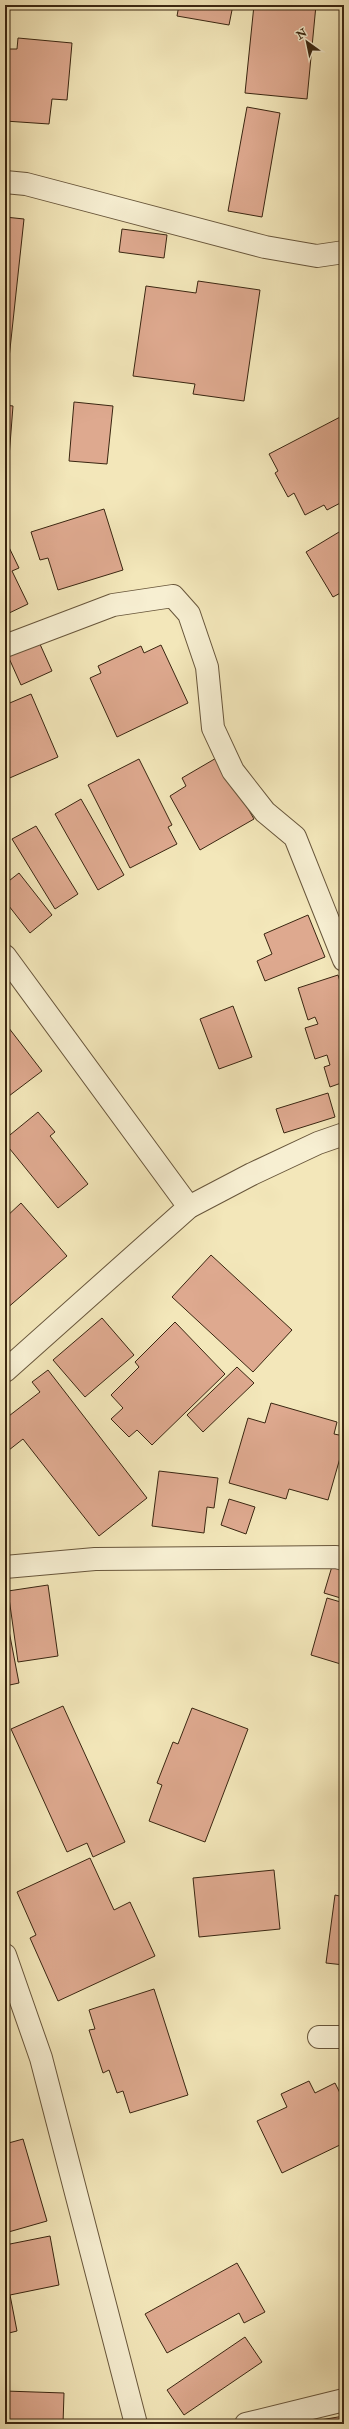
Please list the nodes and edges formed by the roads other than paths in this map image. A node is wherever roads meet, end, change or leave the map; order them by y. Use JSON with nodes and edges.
{"nodes":[{"id":1,"x":5,"y":182,"type":"edge"},
{"id":2,"x":344,"y":252,"type":"edge"},
{"id":3,"x":5,"y":646,"type":"edge"},
{"id":4,"x":5,"y":956,"type":"edge"},
{"id":5,"x":344,"y":960,"type":"edge"},
{"id":6,"x":344,"y":1134,"type":"edge"},
{"id":7,"x":189,"y":1207,"type":"junction"},
{"id":8,"x":5,"y":1371,"type":"edge"},
{"id":9,"x":344,"y":1559,"type":"edge"},
{"id":10,"x":5,"y":1567,"type":"edge"},
{"id":11,"x":5,"y":1955,"type":"edge"},
{"id":12,"x":319,"y":2037,"type":"dead end"},
{"id":13,"x":344,"y":2037,"type":"edge"},
{"id":14,"x":344,"y":2400,"type":"edge"},
{"id":15,"x":136,"y":2424,"type":"edge"},
{"id":16,"x":246,"y":2424,"type":"edge"}],
"edges":[{"from":1,"to":2,"type":"street"},
{"from":3,"to":5,"type":"street"},
{"from":4,"to":7,"type":"street"},
{"from":6,"to":7,"type":"street"},
{"from":7,"to":8,"type":"street"},
{"from":9,"to":10,"type":"street"},
{"from":11,"to":15,"type":"street"},
{"from":12,"to":13,"type":"street"},
{"from":14,"to":16,"type":"street"}]}
